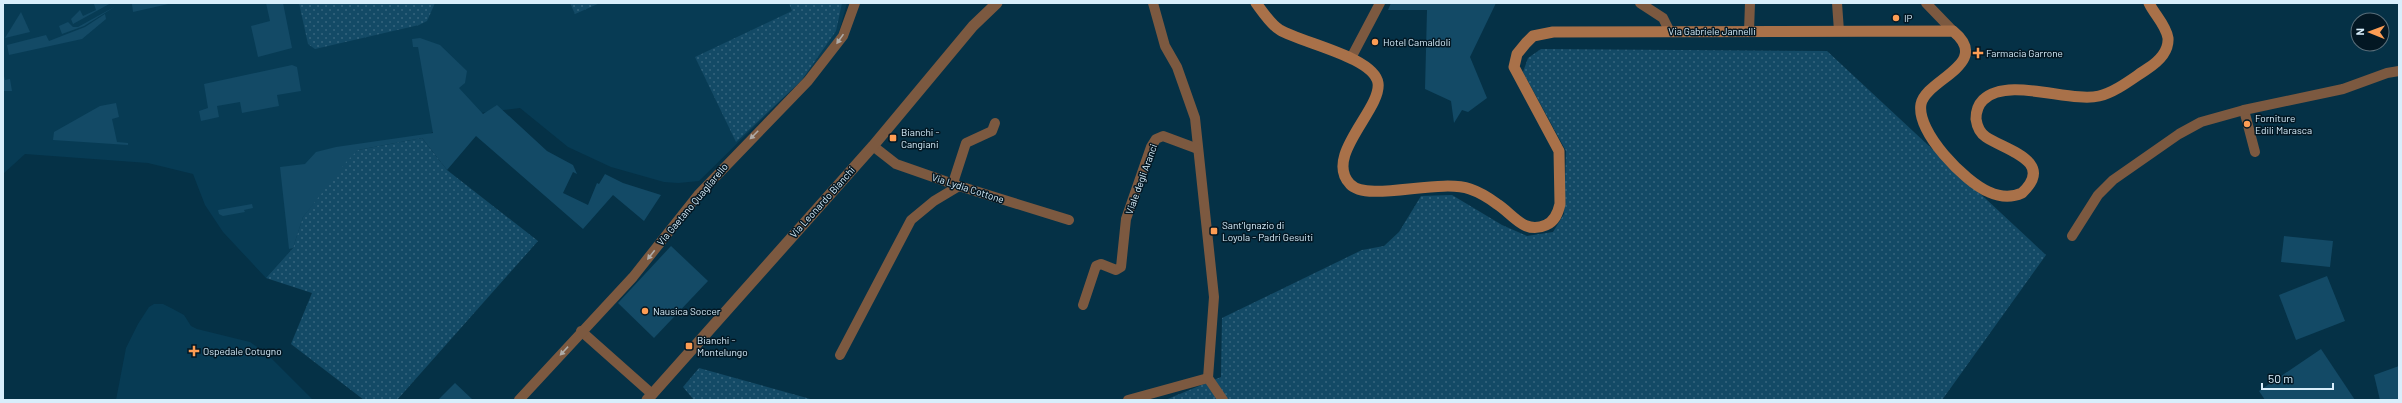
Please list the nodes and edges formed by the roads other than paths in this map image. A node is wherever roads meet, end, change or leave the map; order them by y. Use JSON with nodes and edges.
{"nodes":[{"id":1,"x":855,"y":3,"type":"edge"},
{"id":2,"x":996,"y":3,"type":"edge"},
{"id":3,"x":1153,"y":3,"type":"edge"},
{"id":4,"x":1256,"y":3,"type":"edge"},
{"id":5,"x":1380,"y":3,"type":"edge"},
{"id":6,"x":1640,"y":3,"type":"edge"},
{"id":7,"x":1750,"y":3,"type":"edge"},
{"id":8,"x":1837,"y":3,"type":"edge"},
{"id":9,"x":1926,"y":3,"type":"edge"},
{"id":10,"x":2149,"y":3,"type":"edge"},
{"id":11,"x":1669,"y":30,"type":"junction"},
{"id":12,"x":1839,"y":30,"type":"junction"},
{"id":13,"x":1749,"y":31,"type":"junction"},
{"id":14,"x":1953,"y":31,"type":"junction"},
{"id":15,"x":1351,"y":58,"type":"junction"},
{"id":16,"x":2399,"y":71,"type":"edge"},
{"id":17,"x":2244,"y":110,"type":"junction"},
{"id":18,"x":995,"y":123,"type":"dead end"},
{"id":19,"x":873,"y":146,"type":"junction"},
{"id":20,"x":1198,"y":149,"type":"junction"},
{"id":21,"x":2255,"y":152,"type":"dead end"},
{"id":22,"x":956,"y":185,"type":"junction"},
{"id":23,"x":1069,"y":220,"type":"dead end"},
{"id":24,"x":2072,"y":236,"type":"dead end"},
{"id":25,"x":1083,"y":305,"type":"dead end"},
{"id":26,"x":581,"y":331,"type":"junction"},
{"id":27,"x":840,"y":355,"type":"dead end"},
{"id":28,"x":1208,"y":378,"type":"junction"},
{"id":29,"x":650,"y":397,"type":"edge"},
{"id":30,"x":519,"y":400,"type":"edge"},
{"id":31,"x":1128,"y":400,"type":"edge"},
{"id":32,"x":1223,"y":400,"type":"edge"}],
"edges":[{"from":1,"to":26,"type":"street","name":"Via Gaetano Quagliarello","one_way":true},
{"from":2,"to":19,"type":"street","name":"Via Leonardo Bianchi"},
{"from":3,"to":20,"type":"street"},
{"from":4,"to":15,"type":"main road","name":"Via Gabriele Jannelli"},
{"from":5,"to":15,"type":"street"},
{"from":6,"to":11,"type":"street"},
{"from":7,"to":13,"type":"street"},
{"from":8,"to":12,"type":"street"},
{"from":9,"to":14,"type":"street"},
{"from":10,"to":14,"type":"main road"},
{"from":11,"to":13,"type":"main road","name":"Via Gabriele Jannelli"},
{"from":11,"to":15,"type":"main road","name":"Via Gabriele Jannelli"},
{"from":12,"to":13,"type":"main road","name":"Via Gabriele Jannelli"},
{"from":12,"to":14,"type":"main road","name":"Via Gabriele Jannelli"},
{"from":16,"to":17,"type":"street"},
{"from":17,"to":21,"type":"street"},
{"from":17,"to":24,"type":"street"},
{"from":18,"to":22,"type":"street"},
{"from":19,"to":22,"type":"street","name":"Via Lydia Cottone"},
{"from":19,"to":29,"type":"street","name":"Via Leonardo Bianchi"},
{"from":20,"to":25,"type":"street","name":"Viale degli Aranci"},
{"from":20,"to":28,"type":"street"},
{"from":22,"to":23,"type":"street","name":"Via Lydia Cottone"},
{"from":22,"to":27,"type":"street"},
{"from":26,"to":29,"type":"street"},
{"from":26,"to":30,"type":"street","name":"Via Gaetano Quagliarello","one_way":true},
{"from":28,"to":31,"type":"street"},
{"from":28,"to":32,"type":"street"}]}
